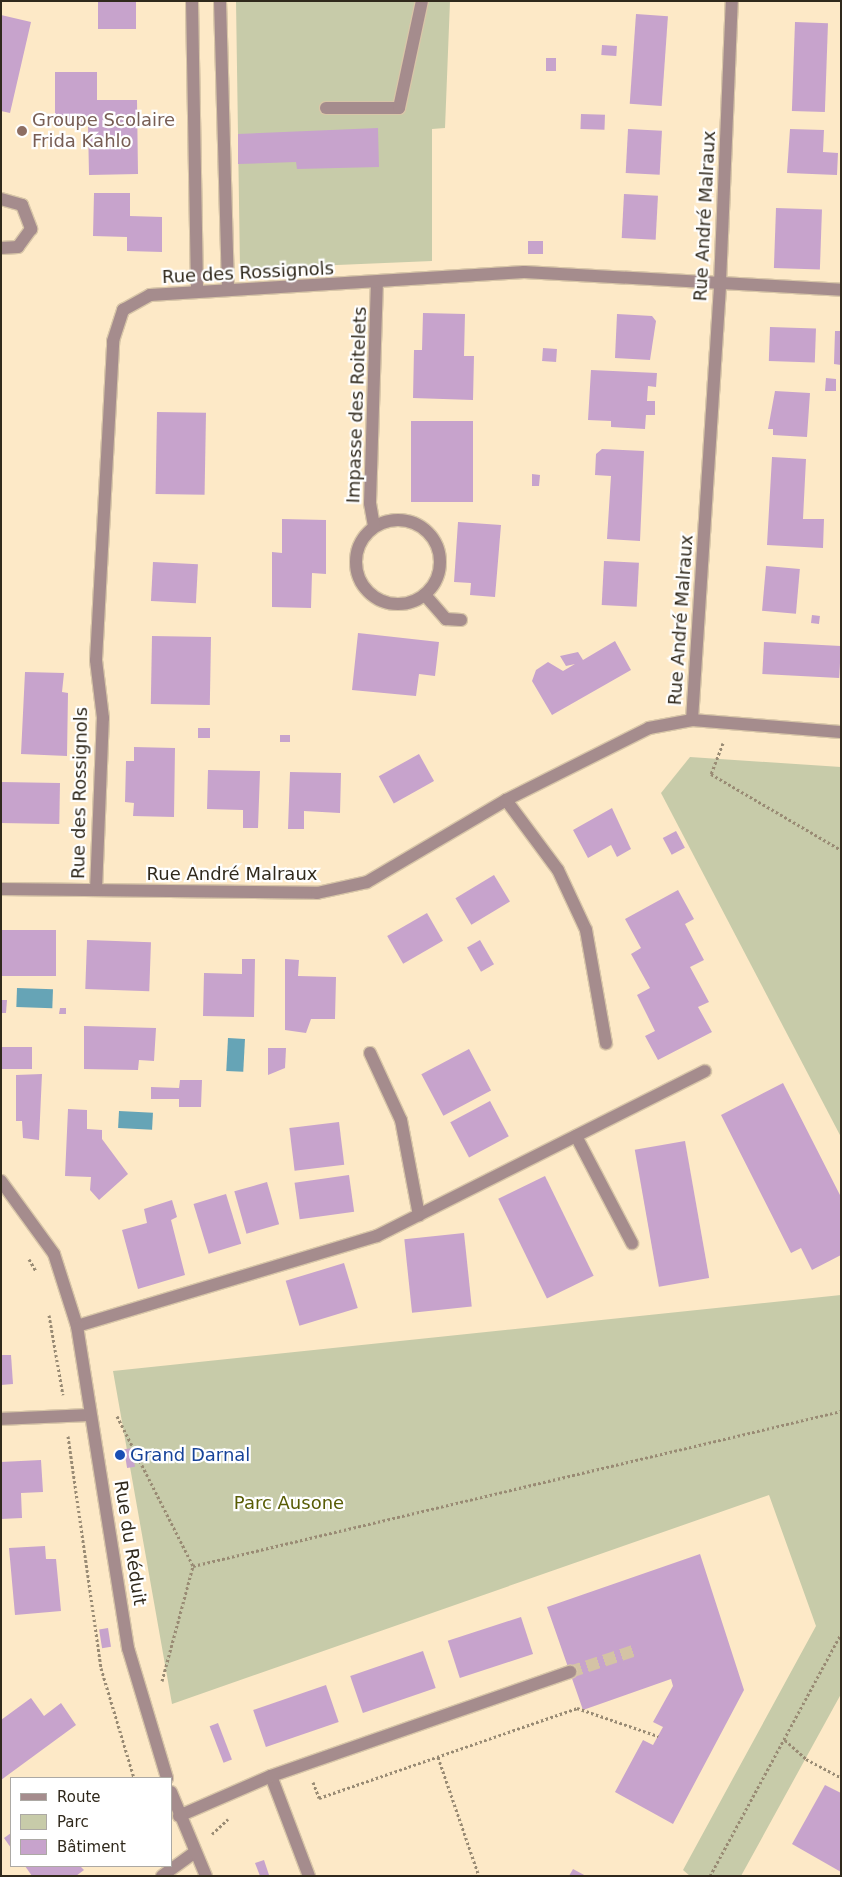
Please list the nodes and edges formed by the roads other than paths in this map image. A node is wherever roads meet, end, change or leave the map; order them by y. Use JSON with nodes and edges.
{"nodes":[{"id":1,"x":192,"y":1,"type":"edge"},
{"id":2,"x":220,"y":1,"type":"edge"},
{"id":3,"x":422,"y":1,"type":"edge"},
{"id":4,"x":732,"y":1,"type":"edge"},
{"id":5,"x":326,"y":108,"type":"dead end"},
{"id":6,"x":1,"y":199,"type":"edge"},
{"id":7,"x":1,"y":248,"type":"edge"},
{"id":8,"x":720,"y":283,"type":"junction"},
{"id":9,"x":377,"y":284,"type":"junction"},
{"id":10,"x":228,"y":290,"type":"junction"},
{"id":11,"x":841,"y":290,"type":"edge"},
{"id":12,"x":197,"y":291,"type":"junction"},
{"id":13,"x":374,"y":526,"type":"junction"},
{"id":14,"x":425,"y":595,"type":"junction"},
{"id":15,"x":461,"y":620,"type":"dead end"},
{"id":16,"x":692,"y":720,"type":"junction"},
{"id":17,"x":841,"y":732,"type":"edge"},
{"id":18,"x":506,"y":800,"type":"junction"},
{"id":19,"x":1,"y":889,"type":"edge"},
{"id":20,"x":96,"y":890,"type":"junction"},
{"id":21,"x":606,"y":1043,"type":"dead end"},
{"id":22,"x":370,"y":1053,"type":"dead end"},
{"id":23,"x":705,"y":1071,"type":"dead end"},
{"id":24,"x":576,"y":1136,"type":"junction"},
{"id":25,"x":1,"y":1180,"type":"edge"},
{"id":26,"x":419,"y":1215,"type":"junction"},
{"id":27,"x":632,"y":1243,"type":"dead end"},
{"id":28,"x":77,"y":1326,"type":"junction"},
{"id":29,"x":89,"y":1414,"type":"junction"},
{"id":30,"x":1,"y":1419,"type":"edge"},
{"id":31,"x":570,"y":1672,"type":"tunnel mouth"},
{"id":32,"x":271,"y":1776,"type":"junction"},
{"id":33,"x":167,"y":1777,"type":"edge"},
{"id":34,"x":172,"y":1795,"type":"edge"},
{"id":35,"x":179,"y":1816,"type":"junction"},
{"id":36,"x":194,"y":1853,"type":"junction"},
{"id":37,"x":162,"y":1876,"type":"edge"},
{"id":38,"x":206,"y":1876,"type":"edge"},
{"id":39,"x":309,"y":1876,"type":"edge"}],
"edges":[{"from":1,"to":12,"type":"street"},
{"from":2,"to":10,"type":"street"},
{"from":3,"to":5,"type":"street"},
{"from":4,"to":8,"type":"street","name":"Rue André Malraux"},
{"from":6,"to":7,"type":"street"},
{"from":8,"to":9,"type":"street","name":"Rue des Rossignols"},
{"from":8,"to":11,"type":"street","name":"Rue des Rossignols"},
{"from":8,"to":16,"type":"street","name":"Rue André Malraux"},
{"from":9,"to":10,"type":"street","name":"Rue des Rossignols"},
{"from":9,"to":13,"type":"street","name":"Impasse des Roitelets"},
{"from":10,"to":12,"type":"street","name":"Rue des Rossignols"},
{"from":12,"to":20,"type":"street","name":"Rue des Rossignols"},
{"from":13,"to":14,"type":"street","name":"Impasse des Roitelets"},
{"from":13,"to":14,"type":"street","name":"Impasse des Roitelets"},
{"from":14,"to":15,"type":"street"},
{"from":16,"to":17,"type":"street"},
{"from":16,"to":18,"type":"street","name":"Rue André Malraux"},
{"from":18,"to":20,"type":"street","name":"Rue André Malraux"},
{"from":18,"to":21,"type":"street"},
{"from":19,"to":20,"type":"street","name":"Rue André Malraux"},
{"from":22,"to":26,"type":"street"},
{"from":23,"to":24,"type":"street"},
{"from":24,"to":26,"type":"street"},
{"from":24,"to":27,"type":"street"},
{"from":25,"to":28,"type":"street","name":"Rue du Réduit"},
{"from":26,"to":28,"type":"street"},
{"from":28,"to":29,"type":"street","name":"Rue du Réduit"},
{"from":29,"to":30,"type":"street"},
{"from":29,"to":33,"type":"street","name":"Rue du Réduit"},
{"from":31,"to":32,"type":"street"},
{"from":32,"to":35,"type":"street"},
{"from":32,"to":39,"type":"street"},
{"from":34,"to":35,"type":"street"},
{"from":35,"to":36,"type":"street"},
{"from":36,"to":37,"type":"street"},
{"from":36,"to":38,"type":"street"}]}
